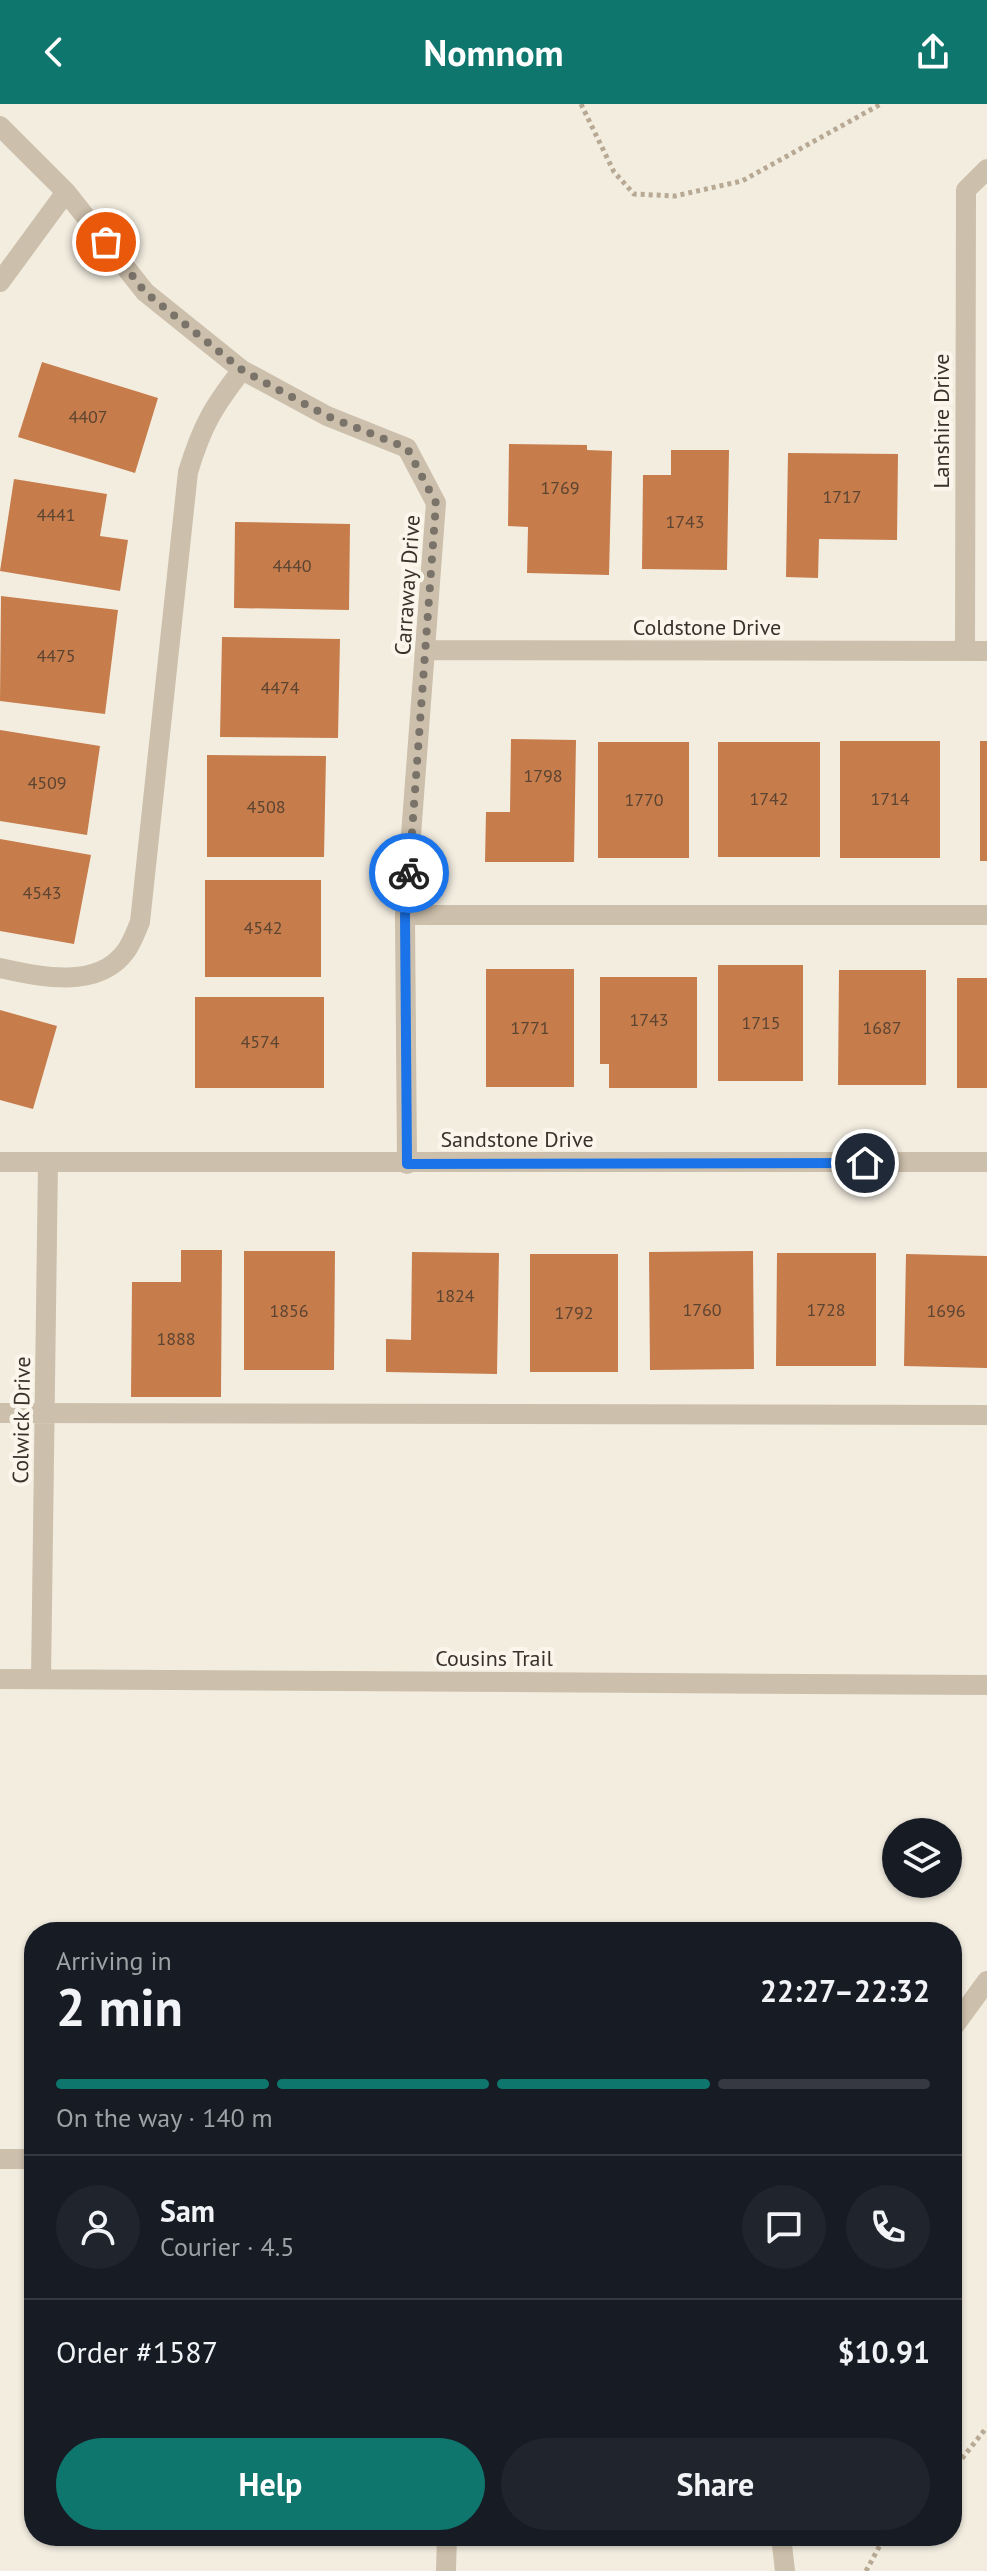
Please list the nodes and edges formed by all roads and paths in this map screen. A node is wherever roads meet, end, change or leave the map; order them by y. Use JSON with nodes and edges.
{"nodes":[{"id":1,"x":581,"y":104,"type":"edge"},
{"id":2,"x":881,"y":104,"type":"edge"},
{"id":3,"x":0,"y":126,"type":"edge"},
{"id":4,"x":987,"y":169,"type":"edge"},
{"id":5,"x":66,"y":192,"type":"junction"},
{"id":6,"x":0,"y":282,"type":"edge"},
{"id":7,"x":242,"y":370,"type":"junction"},
{"id":8,"x":427,"y":650,"type":"junction"},
{"id":9,"x":965,"y":651,"type":"junction"},
{"id":10,"x":987,"y":651,"type":"edge"},
{"id":11,"x":405,"y":915,"type":"junction"},
{"id":12,"x":987,"y":915,"type":"edge"},
{"id":13,"x":0,"y":968,"type":"edge"},
{"id":14,"x":0,"y":1162,"type":"edge"},
{"id":15,"x":48,"y":1162,"type":"junction"},
{"id":16,"x":987,"y":1162,"type":"edge"},
{"id":17,"x":407,"y":1164,"type":"junction"},
{"id":18,"x":0,"y":1413,"type":"edge"},
{"id":19,"x":46,"y":1413,"type":"junction"},
{"id":20,"x":987,"y":1415,"type":"edge"},
{"id":21,"x":0,"y":1679,"type":"edge"},
{"id":22,"x":41,"y":1679,"type":"junction"},
{"id":23,"x":987,"y":1685,"type":"edge"},
{"id":24,"x":987,"y":1981,"type":"edge"},
{"id":25,"x":962,"y":2015,"type":"edge"},
{"id":26,"x":0,"y":2159,"type":"edge"},
{"id":27,"x":24,"y":2159,"type":"edge"},
{"id":28,"x":987,"y":2427,"type":"edge"},
{"id":29,"x":962,"y":2458,"type":"edge"},
{"id":30,"x":447,"y":2546,"type":"edge"},
{"id":31,"x":782,"y":2546,"type":"edge"},
{"id":32,"x":880,"y":2546,"type":"edge"},
{"id":33,"x":446,"y":2571,"type":"edge"},
{"id":34,"x":785,"y":2571,"type":"edge"},
{"id":35,"x":866,"y":2571,"type":"edge"}],
"edges":[{"from":1,"to":2,"type":"path"},
{"from":3,"to":5,"type":"street","name":"Carraway Drive"},
{"from":4,"to":9,"type":"street","name":"Lanshire Drive"},
{"from":5,"to":6,"type":"street"},
{"from":5,"to":7,"type":"street","name":"Carraway Drive"},
{"from":7,"to":8,"type":"street","name":"Carraway Drive"},
{"from":7,"to":13,"type":"street"},
{"from":8,"to":9,"type":"street","name":"Coldstone Drive"},
{"from":8,"to":11,"type":"street","name":"Carraway Drive"},
{"from":9,"to":10,"type":"street","name":"Coldstone Drive"},
{"from":11,"to":12,"type":"street"},
{"from":11,"to":17,"type":"street","name":"Carraway Drive"},
{"from":14,"to":15,"type":"street","name":"Sandstone Drive"},
{"from":15,"to":17,"type":"street","name":"Sandstone Drive"},
{"from":15,"to":19,"type":"street","name":"Colwick Drive"},
{"from":16,"to":17,"type":"street","name":"Sandstone Drive"},
{"from":18,"to":19,"type":"street"},
{"from":19,"to":20,"type":"street"},
{"from":19,"to":22,"type":"street","name":"Colwick Drive"},
{"from":21,"to":22,"type":"street","name":"Cousins Trail"},
{"from":22,"to":23,"type":"street","name":"Cousins Trail"},
{"from":24,"to":25,"type":"street"},
{"from":26,"to":27,"type":"street"},
{"from":28,"to":29,"type":"path"},
{"from":30,"to":33,"type":"street"},
{"from":31,"to":34,"type":"street"},
{"from":32,"to":35,"type":"path"}]}
